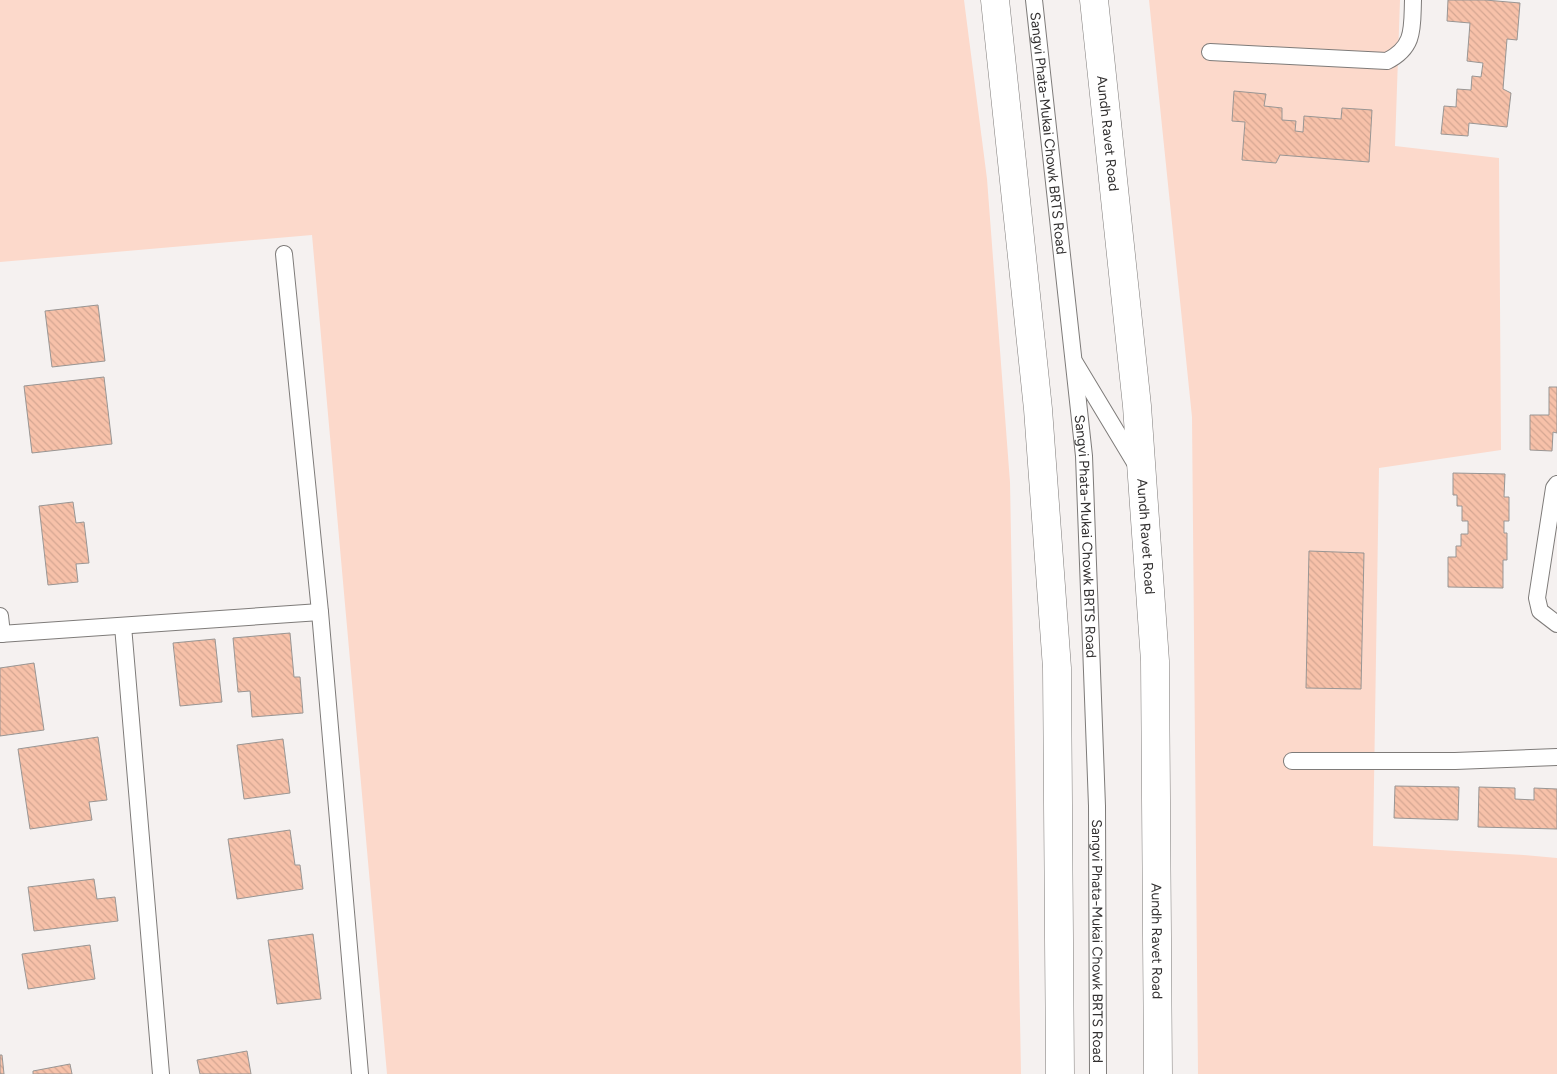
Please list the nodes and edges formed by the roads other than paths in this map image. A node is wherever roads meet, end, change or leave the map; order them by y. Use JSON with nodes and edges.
{"nodes":[{"id":1,"x":995,"y":0,"type":"edge"},
{"id":2,"x":1034,"y":0,"type":"edge"},
{"id":3,"x":1094,"y":0,"type":"edge"},
{"id":4,"x":1413,"y":0,"type":"edge"},
{"id":5,"x":1210,"y":52,"type":"dead end"},
{"id":6,"x":284,"y":254,"type":"dead end"},
{"id":7,"x":1073,"y":358,"type":"junction"},
{"id":8,"x":1142,"y":473,"type":"junction"},
{"id":9,"x":1557,"y":484,"type":"edge"},
{"id":10,"x":320,"y":612,"type":"junction"},
{"id":11,"x":0,"y":616,"type":"edge"},
{"id":12,"x":1557,"y":624,"type":"edge"},
{"id":13,"x":123,"y":626,"type":"junction"},
{"id":14,"x":1,"y":634,"type":"edge"},
{"id":15,"x":1557,"y":757,"type":"edge"},
{"id":16,"x":1292,"y":761,"type":"dead end"},
{"id":17,"x":161,"y":1074,"type":"edge"},
{"id":18,"x":360,"y":1074,"type":"edge"},
{"id":19,"x":1060,"y":1074,"type":"edge"},
{"id":20,"x":1098,"y":1074,"type":"edge"},
{"id":21,"x":1158,"y":1074,"type":"edge"}],
"edges":[{"from":1,"to":19,"type":"main road"},
{"from":2,"to":7,"type":"lane","name":"Sangvi Phata-Mukai Chowk BRTS Road"},
{"from":3,"to":8,"type":"main road","name":"Aundh Ravet Road"},
{"from":4,"to":5,"type":"lane"},
{"from":6,"to":10,"type":"lane"},
{"from":7,"to":8,"type":"lane"},
{"from":7,"to":20,"type":"lane","name":"Sangvi Phata-Mukai Chowk BRTS Road"},
{"from":8,"to":21,"type":"main road","name":"Aundh Ravet Road"},
{"from":9,"to":12,"type":"lane"},
{"from":10,"to":13,"type":"lane"},
{"from":10,"to":18,"type":"lane"},
{"from":11,"to":14,"type":"lane"},
{"from":13,"to":14,"type":"lane"},
{"from":13,"to":17,"type":"lane"},
{"from":15,"to":16,"type":"lane"}]}
